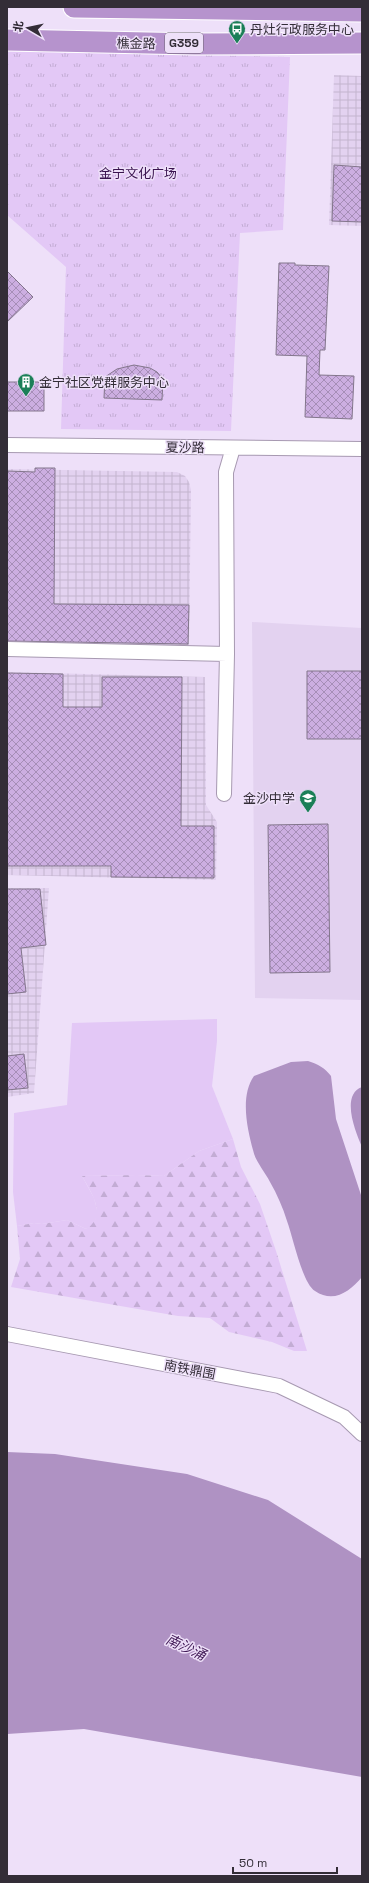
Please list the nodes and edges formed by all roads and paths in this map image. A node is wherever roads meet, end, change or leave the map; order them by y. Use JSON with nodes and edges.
{"nodes":[{"id":1,"x":74,"y":7,"type":"edge"},
{"id":2,"x":227,"y":8,"type":"edge"},
{"id":3,"x":362,"y":11,"type":"edge"},
{"id":4,"x":7,"y":40,"type":"edge"},
{"id":5,"x":362,"y":43,"type":"edge"},
{"id":6,"x":7,"y":445,"type":"edge"},
{"id":7,"x":233,"y":448,"type":"junction"},
{"id":8,"x":362,"y":449,"type":"edge"},
{"id":9,"x":7,"y":649,"type":"edge"},
{"id":10,"x":227,"y":654,"type":"junction"},
{"id":11,"x":224,"y":794,"type":"dead end"},
{"id":12,"x":7,"y":1334,"type":"edge"},
{"id":13,"x":362,"y":1434,"type":"edge"}],
"edges":[{"from":1,"to":2,"type":"highway"},
{"from":2,"to":3,"type":"highway"},
{"from":4,"to":5,"type":"highway","name":"樵金路","number":"G359"},
{"from":6,"to":7,"type":"street","name":"夏沙路"},
{"from":7,"to":8,"type":"street","name":"夏沙路"},
{"from":7,"to":10,"type":"street"},
{"from":9,"to":10,"type":"street"},
{"from":10,"to":11,"type":"street"},
{"from":12,"to":13,"type":"street","name":"南铁鼎围"}]}
